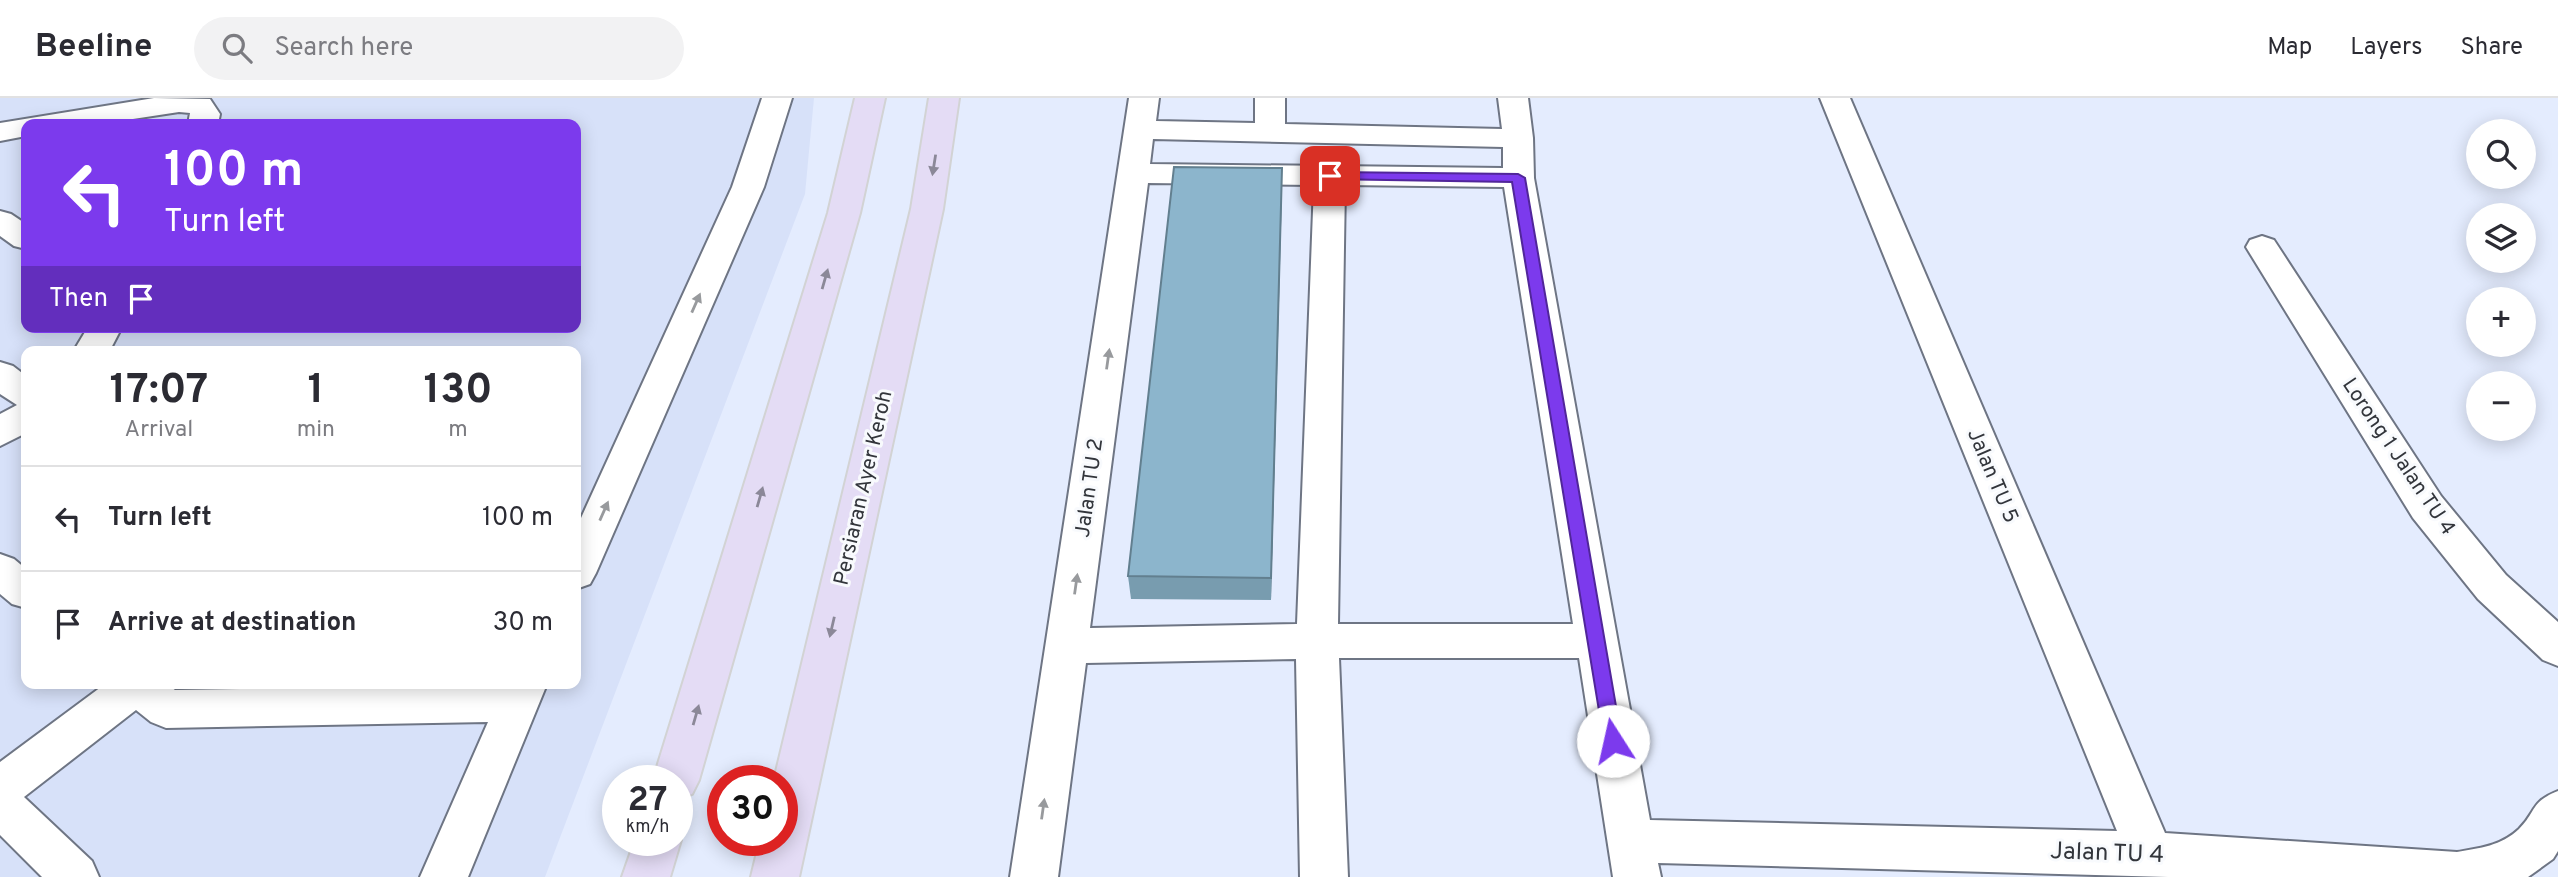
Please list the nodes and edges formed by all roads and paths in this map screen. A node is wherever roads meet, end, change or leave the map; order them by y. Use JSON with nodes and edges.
{"nodes":[{"id":1,"x":777,"y":98,"type":"edge"},
{"id":2,"x":870,"y":98,"type":"edge"},
{"id":3,"x":944,"y":98,"type":"edge"},
{"id":4,"x":1270,"y":98,"type":"edge"},
{"id":5,"x":1513,"y":98,"type":"edge"},
{"id":6,"x":1835,"y":98,"type":"edge"},
{"id":7,"x":1142,"y":114,"type":"edge"},
{"id":8,"x":78,"y":119,"type":"edge"},
{"id":9,"x":204,"y":119,"type":"edge"},
{"id":10,"x":21,"y":128,"type":"edge"},
{"id":11,"x":0,"y":132,"type":"edge"},
{"id":12,"x":1270,"y":133,"type":"junction"},
{"id":13,"x":1518,"y":138,"type":"junction"},
{"id":14,"x":1135,"y":173,"type":"junction"},
{"id":15,"x":1330,"y":176,"type":"junction"},
{"id":16,"x":1518,"y":178,"type":"junction"},
{"id":17,"x":0,"y":221,"type":"edge"},
{"id":18,"x":21,"y":236,"type":"edge"},
{"id":19,"x":2262,"y":247,"type":"dead end"},
{"id":20,"x":0,"y":375,"type":"edge"},
{"id":21,"x":21,"y":391,"type":"edge"},
{"id":22,"x":21,"y":419,"type":"edge"},
{"id":23,"x":0,"y":432,"type":"edge"},
{"id":24,"x":581,"y":562,"type":"edge"},
{"id":25,"x":0,"y":570,"type":"edge"},
{"id":26,"x":21,"y":588,"type":"edge"},
{"id":27,"x":1595,"y":640,"type":"junction"},
{"id":28,"x":1317,"y":641,"type":"junction"},
{"id":29,"x":1067,"y":646,"type":"junction"},
{"id":30,"x":2558,"y":648,"type":"edge"},
{"id":31,"x":132,"y":689,"type":"edge"},
{"id":32,"x":142,"y":689,"type":"edge"},
{"id":33,"x":522,"y":693,"type":"edge"},
{"id":34,"x":682,"y":765,"type":"edge"},
{"id":35,"x":0,"y":788,"type":"edge"},
{"id":36,"x":0,"y":804,"type":"edge"},
{"id":37,"x":2558,"y":812,"type":"edge"},
{"id":38,"x":2150,"y":854,"type":"junction"},
{"id":39,"x":653,"y":856,"type":"edge"},
{"id":40,"x":664,"y":856,"type":"edge"},
{"id":41,"x":1634,"y":859,"type":"edge"},
{"id":42,"x":75,"y":877,"type":"edge"},
{"id":43,"x":444,"y":877,"type":"edge"},
{"id":44,"x":646,"y":877,"type":"edge"},
{"id":45,"x":661,"y":877,"type":"edge"},
{"id":46,"x":775,"y":877,"type":"edge"},
{"id":47,"x":1034,"y":877,"type":"edge"},
{"id":48,"x":1324,"y":877,"type":"edge"}],
"edges":[{"from":24,"to":1,"type":"street","one_way":true},
{"from":34,"to":2,"type":"main road","one_way":true},
{"from":3,"to":46,"type":"main road","name":"Persiaran Ayer Keroh","one_way":true},
{"from":4,"to":12,"type":"street"},
{"from":5,"to":13,"type":"street"},
{"from":6,"to":38,"type":"street","name":"Jalan TU 5"},
{"from":7,"to":12,"type":"street"},
{"from":7,"to":14,"type":"street","name":"Jalan TU 2"},
{"from":8,"to":9,"type":"street"},
{"from":10,"to":11,"type":"street"},
{"from":12,"to":13,"type":"street"},
{"from":13,"to":16,"type":"street"},
{"from":14,"to":15,"type":"street"},
{"from":29,"to":14,"type":"street","name":"Jalan TU 2","one_way":true},
{"from":15,"to":16,"type":"street"},
{"from":15,"to":28,"type":"street"},
{"from":16,"to":27,"type":"street"},
{"from":17,"to":18,"type":"street"},
{"from":19,"to":30,"type":"street","name":"Lorong 1 Jalan TU 4"},
{"from":20,"to":21,"type":"street"},
{"from":22,"to":23,"type":"street"},
{"from":25,"to":26,"type":"street"},
{"from":27,"to":28,"type":"street"},
{"from":27,"to":41,"type":"street"},
{"from":28,"to":29,"type":"street"},
{"from":28,"to":48,"type":"street"},
{"from":47,"to":29,"type":"street","name":"Jalan TU 2","one_way":true},
{"from":31,"to":35,"type":"street"},
{"from":32,"to":33,"type":"street"},
{"from":33,"to":43,"type":"street"},
{"from":36,"to":42,"type":"street"},
{"from":37,"to":38,"type":"street","name":"Jalan TU 4"},
{"from":38,"to":41,"type":"street","name":"Jalan TU 4"},
{"from":39,"to":44,"type":"main road"},
{"from":40,"to":45,"type":"main road"}]}
